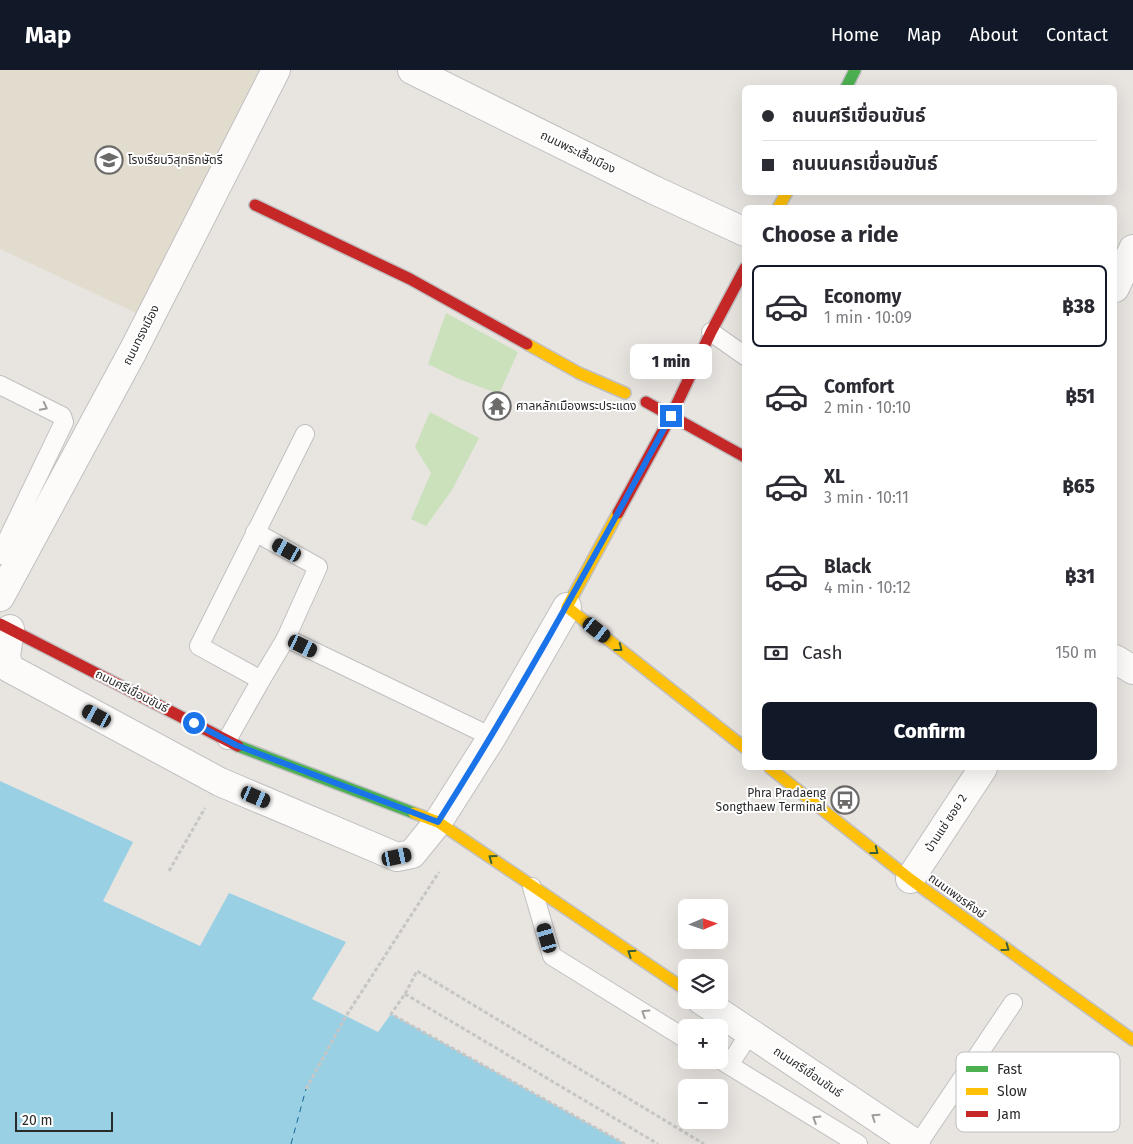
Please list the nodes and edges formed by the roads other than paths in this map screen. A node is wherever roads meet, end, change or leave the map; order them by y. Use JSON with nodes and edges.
{"nodes":[{"id":1,"x":276,"y":70,"type":"edge"},
{"id":2,"x":412,"y":70,"type":"edge"},
{"id":3,"x":856,"y":70,"type":"edge"},
{"id":4,"x":848,"y":85,"type":"edge"},
{"id":5,"x":255,"y":205,"type":"dead end"},
{"id":6,"x":742,"y":231,"type":"edge"},
{"id":7,"x":1133,"y":250,"type":"edge"},
{"id":8,"x":742,"y":274,"type":"edge"},
{"id":9,"x":1117,"y":284,"type":"edge"},
{"id":10,"x":711,"y":332,"type":"junction"},
{"id":11,"x":742,"y":354,"type":"edge"},
{"id":12,"x":0,"y":385,"type":"edge"},
{"id":13,"x":625,"y":393,"type":"dead end"},
{"id":14,"x":646,"y":402,"type":"dead end"},
{"id":15,"x":671,"y":416,"type":"junction"},
{"id":16,"x":305,"y":434,"type":"dead end"},
{"id":17,"x":742,"y":455,"type":"edge"},
{"id":18,"x":256,"y":532,"type":"junction"},
{"id":19,"x":2,"y":545,"type":"edge"},
{"id":20,"x":0,"y":597,"type":"edge"},
{"id":21,"x":567,"y":607,"type":"junction"},
{"id":22,"x":5,"y":626,"type":"edge"},
{"id":23,"x":286,"y":638,"type":"junction"},
{"id":24,"x":1117,"y":660,"type":"edge"},
{"id":25,"x":1133,"y":670,"type":"edge"},
{"id":26,"x":261,"y":680,"type":"junction"},
{"id":27,"x":492,"y":737,"type":"junction"},
{"id":28,"x":227,"y":740,"type":"junction"},
{"id":29,"x":742,"y":746,"type":"edge"},
{"id":30,"x":773,"y":770,"type":"edge"},
{"id":31,"x":982,"y":770,"type":"edge"},
{"id":32,"x":438,"y":822,"type":"junction"},
{"id":33,"x":910,"y":879,"type":"junction"},
{"id":34,"x":532,"y":887,"type":"junction"},
{"id":35,"x":678,"y":985,"type":"edge"},
{"id":36,"x":1012,"y":1003,"type":"dead end"},
{"id":37,"x":714,"y":1009,"type":"edge"},
{"id":38,"x":750,"y":1033,"type":"junction"},
{"id":39,"x":678,"y":1034,"type":"edge"},
{"id":40,"x":1133,"y":1040,"type":"edge"},
{"id":41,"x":979,"y":1052,"type":"edge"},
{"id":42,"x":728,"y":1058,"type":"edge"},
{"id":43,"x":728,"y":1064,"type":"edge"},
{"id":44,"x":956,"y":1086,"type":"edge"},
{"id":45,"x":858,"y":1144,"type":"edge"},
{"id":46,"x":917,"y":1144,"type":"edge"}],
"edges":[{"from":1,"to":20,"type":"street","name":"ถนนทรงเมือง"},
{"from":2,"to":6,"type":"street","name":"ถนนพระเสื้อเมือง"},
{"from":3,"to":4,"type":"street"},
{"from":5,"to":13,"type":"street"},
{"from":7,"to":9,"type":"street"},
{"from":8,"to":10,"type":"street"},
{"from":10,"to":11,"type":"lane"},
{"from":10,"to":15,"type":"street"},
{"from":12,"to":19,"type":"lane","one_way":true},
{"from":14,"to":15,"type":"street"},
{"from":15,"to":17,"type":"street"},
{"from":15,"to":21,"type":"street"},
{"from":16,"to":18,"type":"lane"},
{"from":18,"to":23,"type":"lane"},
{"from":18,"to":26,"type":"lane"},
{"from":21,"to":27,"type":"street"},
{"from":21,"to":29,"type":"street","one_way":true},
{"from":22,"to":28,"type":"street","name":"ถนนศรีเขื่อนขันธ์"},
{"from":22,"to":32,"type":"street"},
{"from":23,"to":26,"type":"lane"},
{"from":23,"to":27,"type":"lane"},
{"from":24,"to":25,"type":"street"},
{"from":26,"to":28,"type":"lane"},
{"from":27,"to":32,"type":"street"},
{"from":28,"to":32,"type":"street","name":"ถนนศรีเขื่อนขันธ์"},
{"from":30,"to":33,"type":"street","name":"ถนนเพชรหึงษ์","one_way":true},
{"from":31,"to":33,"type":"street","name":"บ้านแซ่ ซอย 2"},
{"from":34,"to":32,"type":"street","name":"ถนนศรีเขื่อนขันธ์","one_way":true},
{"from":33,"to":40,"type":"street","name":"ถนนเพชรหึงษ์","one_way":true},
{"from":35,"to":34,"type":"street","name":"ถนนศรีเขื่อนขันธ์","one_way":true},
{"from":39,"to":34,"type":"lane","one_way":true},
{"from":36,"to":41,"type":"lane"},
{"from":37,"to":38,"type":"street","name":"ถนนศรีเขื่อนขันธ์"},
{"from":38,"to":42,"type":"lane"},
{"from":46,"to":38,"type":"street","name":"ถนนศรีเขื่อนขันธ์","one_way":true},
{"from":45,"to":43,"type":"lane","one_way":true},
{"from":44,"to":46,"type":"lane"}]}
